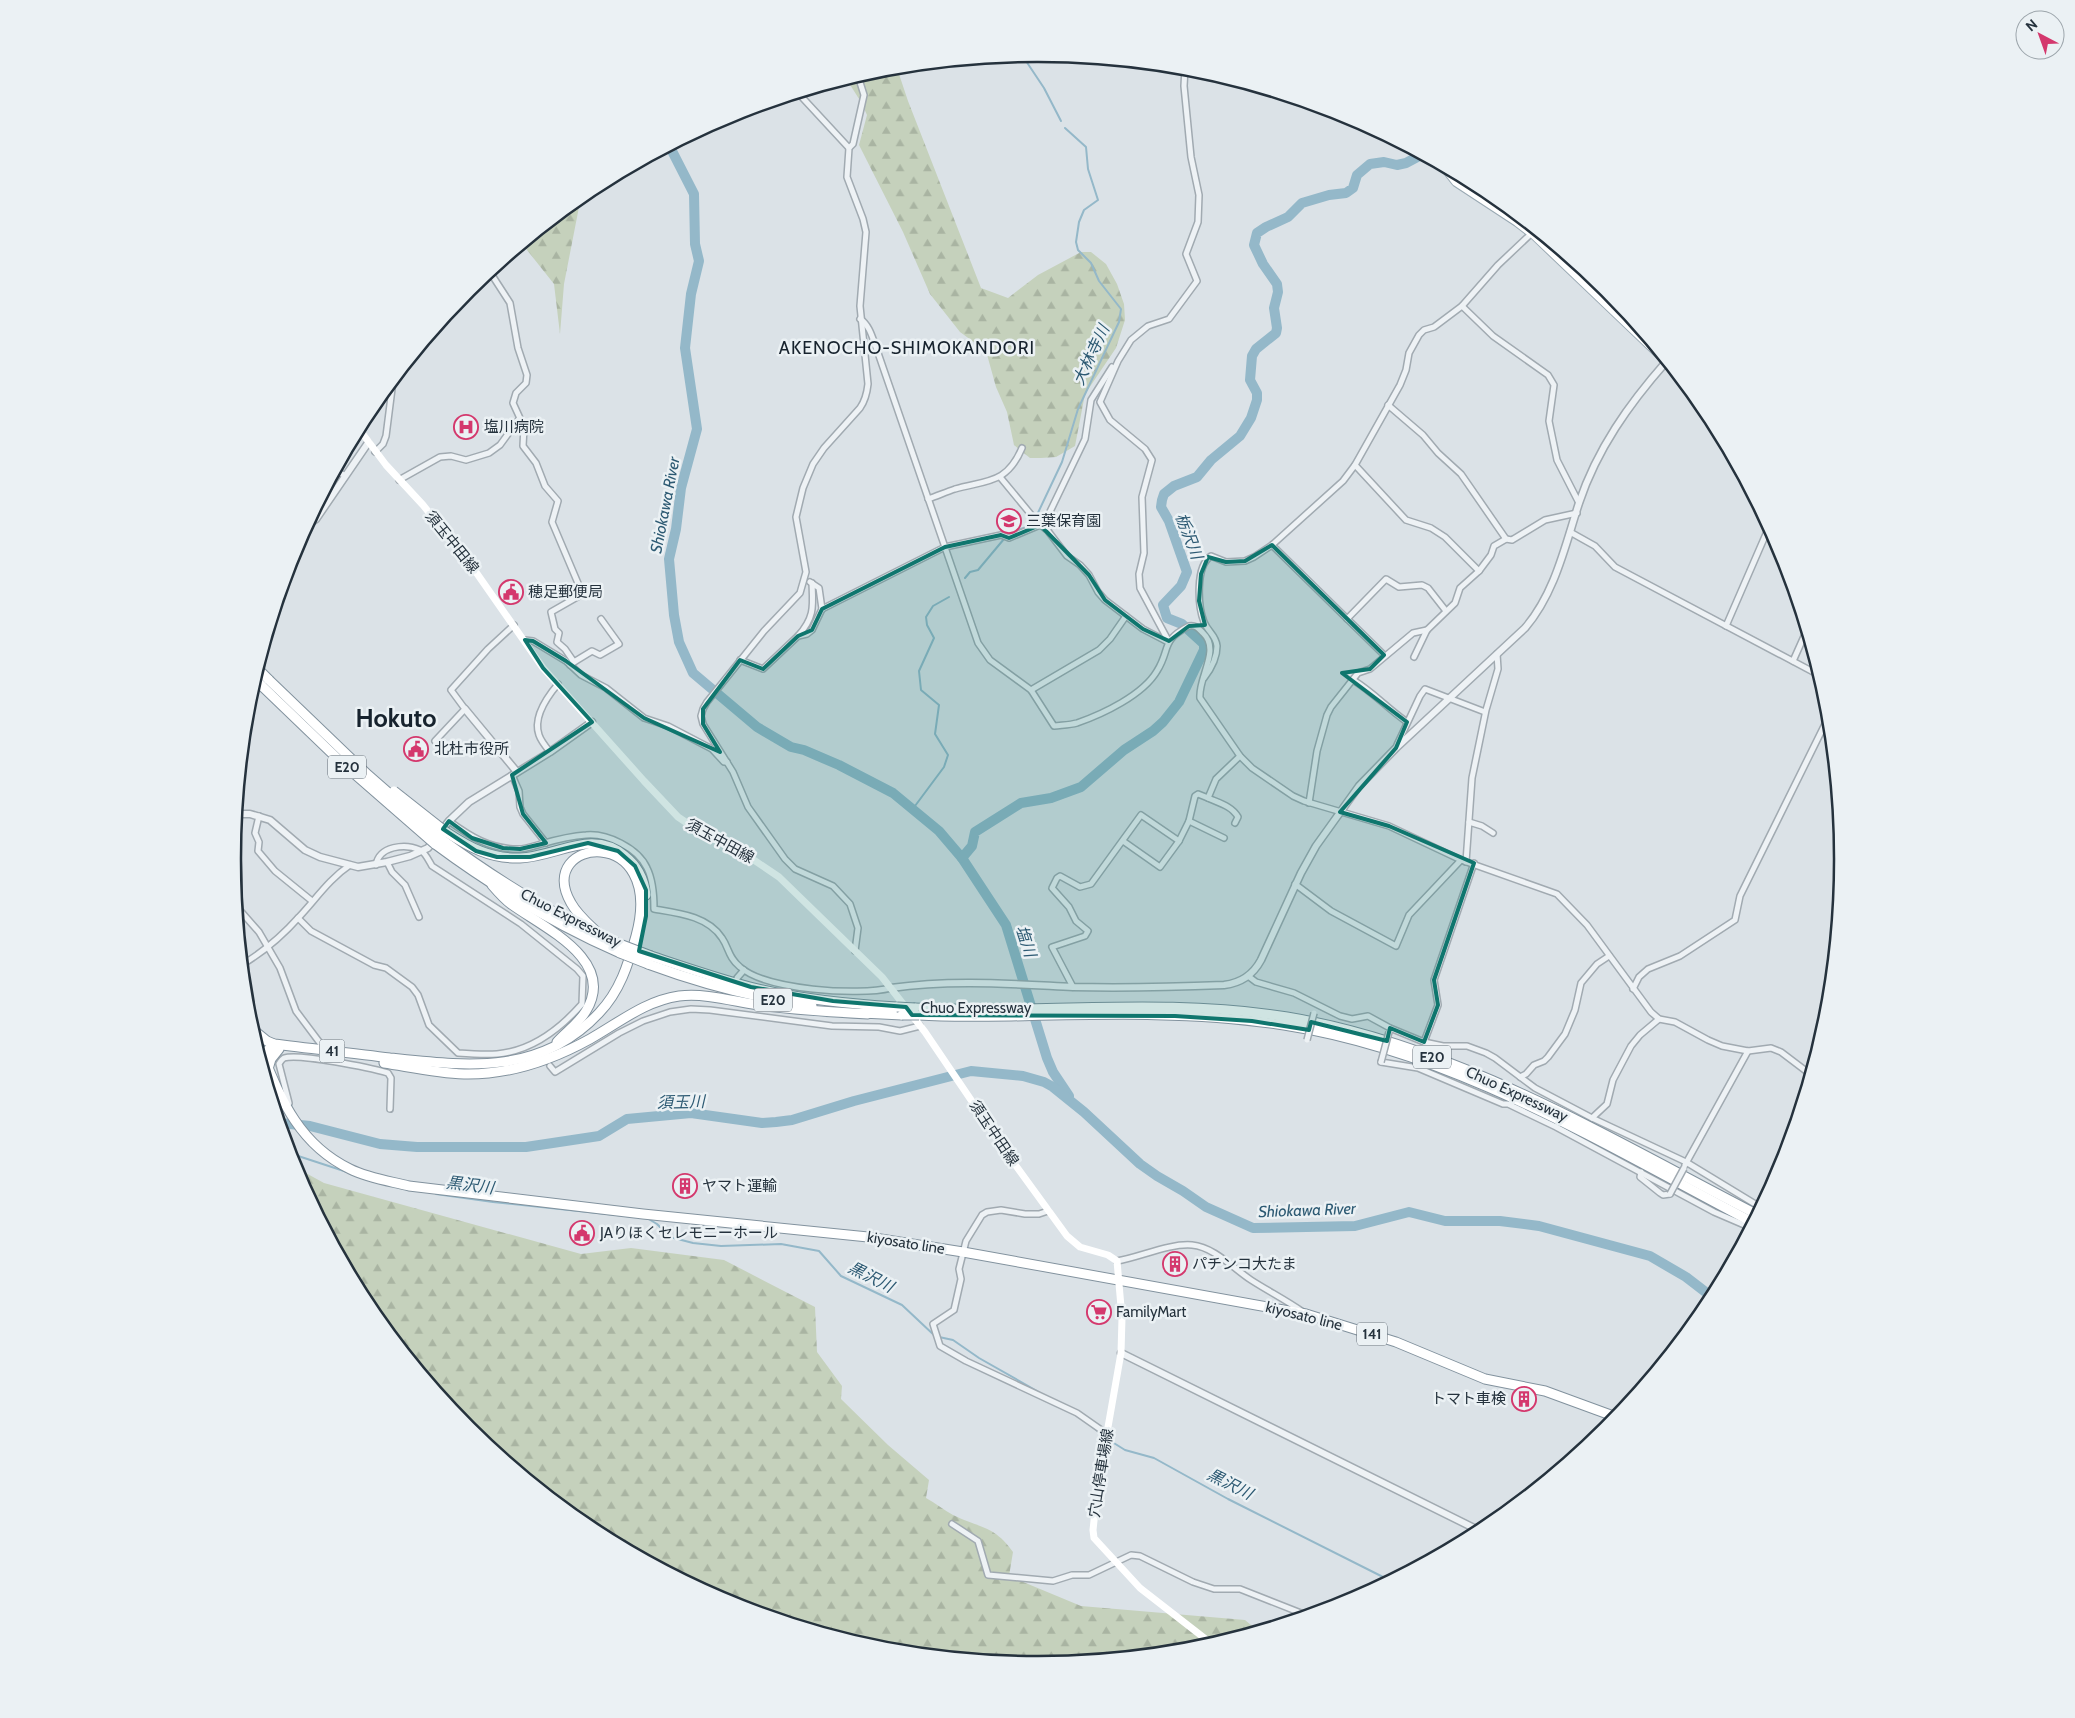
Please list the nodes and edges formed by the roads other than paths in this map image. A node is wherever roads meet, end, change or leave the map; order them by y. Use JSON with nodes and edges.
{"nodes":[{"id":1,"x":1185,"y":77,"type":"edge"},
{"id":2,"x":860,"y":83,"type":"edge"},
{"id":3,"x":803,"y":98,"type":"edge"},
{"id":4,"x":849,"y":148,"type":"junction"},
{"id":5,"x":1456,"y":181,"type":"edge"},
{"id":6,"x":1487,"y":202,"type":"edge"},
{"id":7,"x":1531,"y":234,"type":"edge"},
{"id":8,"x":1560,"y":257,"type":"edge"},
{"id":9,"x":494,"y":277,"type":"edge"},
{"id":10,"x":1462,"y":306,"type":"junction"},
{"id":11,"x":1614,"y":310,"type":"edge"},
{"id":12,"x":860,"y":319,"type":"junction"},
{"id":13,"x":1118,"y":361,"type":"junction"},
{"id":14,"x":1662,"y":366,"type":"edge"},
{"id":15,"x":392,"y":393,"type":"edge"},
{"id":16,"x":1388,"y":406,"type":"junction"},
{"id":17,"x":519,"y":419,"type":"junction"},
{"id":18,"x":363,"y":436,"type":"edge"},
{"id":19,"x":368,"y":443,"type":"junction"},
{"id":20,"x":1022,"y":448,"type":"dead end"},
{"id":21,"x":375,"y":452,"type":"junction"},
{"id":22,"x":1355,"y":465,"type":"junction"},
{"id":23,"x":341,"y":474,"type":"edge"},
{"id":24,"x":344,"y":475,"type":"junction"},
{"id":25,"x":1000,"y":477,"type":"junction"},
{"id":26,"x":399,"y":480,"type":"junction"},
{"id":27,"x":928,"y":499,"type":"junction"},
{"id":28,"x":1579,"y":503,"type":"junction"},
{"id":29,"x":322,"y":509,"type":"edge"},
{"id":30,"x":1576,"y":513,"type":"junction"},
{"id":31,"x":1039,"y":524,"type":"junction"},
{"id":32,"x":1570,"y":532,"type":"junction"},
{"id":33,"x":1765,"y":536,"type":"edge"},
{"id":34,"x":1506,"y":539,"type":"junction"},
{"id":35,"x":1272,"y":545,"type":"junction"},
{"id":36,"x":945,"y":547,"type":"junction"},
{"id":37,"x":1479,"y":571,"type":"junction"},
{"id":38,"x":805,"y":577,"type":"junction"},
{"id":39,"x":812,"y":583,"type":"junction"},
{"id":40,"x":822,"y":609,"type":"junction"},
{"id":41,"x":1446,"y":611,"type":"junction"},
{"id":42,"x":1126,"y":616,"type":"junction"},
{"id":43,"x":1347,"y":618,"type":"junction"},
{"id":44,"x":601,"y":619,"type":"dead end"},
{"id":45,"x":514,"y":625,"type":"junction"},
{"id":46,"x":1726,"y":626,"type":"junction"},
{"id":47,"x":1427,"y":630,"type":"junction"},
{"id":48,"x":798,"y":636,"type":"junction"},
{"id":49,"x":1803,"y":639,"type":"edge"},
{"id":50,"x":525,"y":640,"type":"junction"},
{"id":51,"x":1169,"y":642,"type":"junction"},
{"id":52,"x":1497,"y":654,"type":"junction"},
{"id":53,"x":1384,"y":655,"type":"junction"},
{"id":54,"x":1414,"y":657,"type":"dead end"},
{"id":55,"x":740,"y":660,"type":"junction"},
{"id":56,"x":1793,"y":661,"type":"junction"},
{"id":57,"x":572,"y":663,"type":"junction"},
{"id":58,"x":1811,"y":671,"type":"edge"},
{"id":59,"x":262,"y":677,"type":"edge"},
{"id":60,"x":1353,"y":680,"type":"junction"},
{"id":61,"x":1202,"y":681,"type":"junction"},
{"id":62,"x":261,"y":682,"type":"edge"},
{"id":63,"x":266,"y":684,"type":"junction"},
{"id":64,"x":558,"y":684,"type":"junction"},
{"id":65,"x":1031,"y":690,"type":"junction"},
{"id":66,"x":1449,"y":699,"type":"junction"},
{"id":67,"x":465,"y":709,"type":"junction"},
{"id":68,"x":1486,"y":712,"type":"junction"},
{"id":69,"x":592,"y":722,"type":"junction"},
{"id":70,"x":1407,"y":722,"type":"junction"},
{"id":71,"x":1823,"y":728,"type":"edge"},
{"id":72,"x":436,"y":741,"type":"dead end"},
{"id":73,"x":1396,"y":748,"type":"junction"},
{"id":74,"x":550,"y":752,"type":"junction"},
{"id":75,"x":1240,"y":756,"type":"junction"},
{"id":76,"x":727,"y":762,"type":"junction"},
{"id":77,"x":515,"y":773,"type":"junction"},
{"id":78,"x":1208,"y":798,"type":"junction"},
{"id":79,"x":1309,"y":803,"type":"junction"},
{"id":80,"x":1340,"y":812,"type":"junction"},
{"id":81,"x":243,"y":815,"type":"edge"},
{"id":82,"x":259,"y":816,"type":"junction"},
{"id":83,"x":450,"y":821,"type":"junction"},
{"id":84,"x":1190,"y":822,"type":"junction"},
{"id":85,"x":1235,"y":822,"type":"dead end"},
{"id":86,"x":1469,"y":822,"type":"junction"},
{"id":87,"x":1493,"y":833,"type":"dead end"},
{"id":88,"x":440,"y":838,"type":"junction"},
{"id":89,"x":1224,"y":838,"type":"dead end"},
{"id":90,"x":1123,"y":841,"type":"junction"},
{"id":91,"x":1179,"y":841,"type":"junction"},
{"id":92,"x":546,"y":843,"type":"junction"},
{"id":93,"x":423,"y":852,"type":"junction"},
{"id":94,"x":1463,"y":861,"type":"junction"},
{"id":95,"x":387,"y":862,"type":"junction"},
{"id":96,"x":1474,"y":864,"type":"junction"},
{"id":97,"x":350,"y":865,"type":"junction"},
{"id":98,"x":376,"y":865,"type":"junction"},
{"id":99,"x":1295,"y":884,"type":"junction"},
{"id":100,"x":492,"y":885,"type":"junction"},
{"id":101,"x":312,"y":901,"type":"junction"},
{"id":102,"x":243,"y":914,"type":"edge"},
{"id":103,"x":419,"y":917,"type":"dead end"},
{"id":104,"x":298,"y":918,"type":"junction"},
{"id":105,"x":602,"y":937,"type":"junction"},
{"id":106,"x":267,"y":947,"type":"junction"},
{"id":107,"x":621,"y":949,"type":"junction"},
{"id":108,"x":856,"y":951,"type":"junction"},
{"id":109,"x":1609,"y":956,"type":"junction"},
{"id":110,"x":650,"y":960,"type":"junction"},
{"id":111,"x":248,"y":961,"type":"edge"},
{"id":112,"x":744,"y":970,"type":"junction"},
{"id":113,"x":1248,"y":976,"type":"junction"},
{"id":114,"x":737,"y":978,"type":"dead end"},
{"id":115,"x":1070,"y":986,"type":"junction"},
{"id":116,"x":891,"y":988,"type":"junction"},
{"id":117,"x":1633,"y":989,"type":"junction"},
{"id":118,"x":733,"y":1005,"type":"dead end"},
{"id":119,"x":1314,"y":1005,"type":"junction"},
{"id":120,"x":900,"y":1011,"type":"junction"},
{"id":121,"x":1079,"y":1011,"type":"junction"},
{"id":122,"x":732,"y":1012,"type":"junction"},
{"id":123,"x":868,"y":1014,"type":"junction"},
{"id":124,"x":1659,"y":1019,"type":"junction"},
{"id":125,"x":920,"y":1026,"type":"junction"},
{"id":126,"x":1390,"y":1030,"type":"junction"},
{"id":127,"x":261,"y":1036,"type":"edge"},
{"id":128,"x":1307,"y":1040,"type":"dead end"},
{"id":129,"x":262,"y":1041,"type":"edge"},
{"id":130,"x":1424,"y":1042,"type":"junction"},
{"id":131,"x":320,"y":1043,"type":"dead end"},
{"id":132,"x":274,"y":1047,"type":"junction"},
{"id":133,"x":552,"y":1048,"type":"junction"},
{"id":134,"x":570,"y":1048,"type":"junction"},
{"id":135,"x":1748,"y":1051,"type":"junction"},
{"id":136,"x":266,"y":1057,"type":"edge"},
{"id":137,"x":417,"y":1064,"type":"junction"},
{"id":138,"x":550,"y":1066,"type":"dead end"},
{"id":139,"x":269,"y":1067,"type":"edge"},
{"id":140,"x":1805,"y":1070,"type":"edge"},
{"id":141,"x":271,"y":1075,"type":"edge"},
{"id":142,"x":1520,"y":1077,"type":"junction"},
{"id":143,"x":285,"y":1102,"type":"junction"},
{"id":144,"x":390,"y":1109,"type":"dead end"},
{"id":145,"x":1592,"y":1118,"type":"junction"},
{"id":146,"x":1686,"y":1162,"type":"junction"},
{"id":147,"x":1641,"y":1172,"type":"junction"},
{"id":148,"x":1755,"y":1204,"type":"edge"},
{"id":149,"x":1046,"y":1208,"type":"junction"},
{"id":150,"x":1752,"y":1212,"type":"edge"},
{"id":151,"x":1747,"y":1220,"type":"edge"},
{"id":152,"x":1744,"y":1225,"type":"edge"},
{"id":153,"x":963,"y":1252,"type":"junction"},
{"id":154,"x":1117,"y":1261,"type":"junction"},
{"id":155,"x":1118,"y":1280,"type":"junction"},
{"id":156,"x":1306,"y":1314,"type":"junction"},
{"id":157,"x":1121,"y":1353,"type":"junction"},
{"id":158,"x":1608,"y":1414,"type":"edge"},
{"id":159,"x":1107,"y":1434,"type":"junction"},
{"id":160,"x":952,"y":1524,"type":"dead end"},
{"id":161,"x":1471,"y":1527,"type":"edge"},
{"id":162,"x":1116,"y":1564,"type":"junction"},
{"id":163,"x":1298,"y":1612,"type":"edge"},
{"id":164,"x":1204,"y":1637,"type":"edge"}],
"edges":[{"from":1,"to":13,"type":"street"},
{"from":2,"to":4,"type":"street"},
{"from":3,"to":4,"type":"street"},
{"from":4,"to":12,"type":"street"},
{"from":5,"to":6,"type":"main road"},
{"from":7,"to":10,"type":"street"},
{"from":8,"to":11,"type":"main road"},
{"from":9,"to":17,"type":"street"},
{"from":10,"to":16,"type":"street"},
{"from":10,"to":28,"type":"street"},
{"from":12,"to":27,"type":"street"},
{"from":12,"to":38,"type":"street"},
{"from":13,"to":31,"type":"street"},
{"from":13,"to":51,"type":"street"},
{"from":14,"to":28,"type":"street"},
{"from":15,"to":21,"type":"street"},
{"from":16,"to":22,"type":"street"},
{"from":16,"to":34,"type":"street"},
{"from":17,"to":26,"type":"street"},
{"from":17,"to":57,"type":"street"},
{"from":18,"to":19,"type":"main road","name":"須玉中田線"},
{"from":19,"to":21,"type":"main road","name":"須玉中田線"},
{"from":19,"to":24,"type":"street"},
{"from":20,"to":25,"type":"street"},
{"from":21,"to":26,"type":"main road","name":"須玉中田線"},
{"from":22,"to":35,"type":"street"},
{"from":22,"to":37,"type":"street"},
{"from":23,"to":24,"type":"street"},
{"from":24,"to":29,"type":"street"},
{"from":25,"to":27,"type":"street"},
{"from":25,"to":31,"type":"street"},
{"from":26,"to":45,"type":"main road","name":"須玉中田線"},
{"from":27,"to":36,"type":"street"},
{"from":28,"to":30,"type":"street"},
{"from":30,"to":32,"type":"street"},
{"from":30,"to":34,"type":"street"},
{"from":31,"to":36,"type":"street"},
{"from":31,"to":42,"type":"street"},
{"from":32,"to":46,"type":"street"},
{"from":32,"to":52,"type":"street"},
{"from":33,"to":46,"type":"street"},
{"from":34,"to":37,"type":"street"},
{"from":35,"to":43,"type":"street"},
{"from":35,"to":61,"type":"street"},
{"from":36,"to":40,"type":"street"},
{"from":36,"to":65,"type":"street"},
{"from":37,"to":41,"type":"street"},
{"from":38,"to":39,"type":"street"},
{"from":38,"to":55,"type":"street"},
{"from":39,"to":40,"type":"street"},
{"from":39,"to":48,"type":"street"},
{"from":40,"to":48,"type":"street"},
{"from":41,"to":43,"type":"street"},
{"from":41,"to":47,"type":"street"},
{"from":42,"to":51,"type":"street"},
{"from":42,"to":65,"type":"street"},
{"from":43,"to":53,"type":"street"},
{"from":44,"to":57,"type":"street"},
{"from":45,"to":50,"type":"main road","name":"須玉中田線"},
{"from":45,"to":67,"type":"street"},
{"from":46,"to":56,"type":"street"},
{"from":47,"to":53,"type":"street"},
{"from":47,"to":54,"type":"street"},
{"from":48,"to":55,"type":"street"},
{"from":49,"to":56,"type":"street"},
{"from":50,"to":57,"type":"street"},
{"from":50,"to":64,"type":"main road","name":"須玉中田線"},
{"from":51,"to":61,"type":"street"},
{"from":51,"to":65,"type":"street"},
{"from":52,"to":66,"type":"street"},
{"from":52,"to":68,"type":"street"},
{"from":53,"to":60,"type":"street"},
{"from":55,"to":76,"type":"street"},
{"from":56,"to":58,"type":"street"},
{"from":57,"to":76,"type":"street"},
{"from":59,"to":63,"type":"highway","name":"Chuo Expressway","number":"E20"},
{"from":60,"to":70,"type":"street"},
{"from":60,"to":79,"type":"street"},
{"from":61,"to":75,"type":"street"},
{"from":62,"to":63,"type":"highway","name":"Chuo Expressway","number":"E20"},
{"from":63,"to":88,"type":"highway","name":"Chuo Expressway","number":"E20","bridge":true},
{"from":63,"to":88,"type":"highway","name":"Chuo Expressway","number":"E20","bridge":true},
{"from":64,"to":69,"type":"main road","name":"須玉中田線"},
{"from":64,"to":74,"type":"street"},
{"from":66,"to":68,"type":"street"},
{"from":66,"to":70,"type":"street"},
{"from":66,"to":73,"type":"street"},
{"from":67,"to":72,"type":"street"},
{"from":67,"to":77,"type":"street"},
{"from":68,"to":86,"type":"street"},
{"from":69,"to":74,"type":"street"},
{"from":69,"to":108,"type":"main road","name":"須玉中田線"},
{"from":70,"to":73,"type":"street"},
{"from":71,"to":117,"type":"street"},
{"from":73,"to":80,"type":"street"},
{"from":74,"to":77,"type":"street"},
{"from":75,"to":78,"type":"street"},
{"from":75,"to":79,"type":"street"},
{"from":76,"to":108,"type":"street"},
{"from":77,"to":83,"type":"street"},
{"from":77,"to":92,"type":"street"},
{"from":78,"to":84,"type":"street"},
{"from":78,"to":85,"type":"street"},
{"from":79,"to":80,"type":"street"},
{"from":80,"to":94,"type":"street"},
{"from":80,"to":99,"type":"street"},
{"from":81,"to":82,"type":"street"},
{"from":82,"to":97,"type":"street"},
{"from":82,"to":101,"type":"street"},
{"from":83,"to":92,"type":"street"},
{"from":83,"to":93,"type":"street"},
{"from":84,"to":89,"type":"street"},
{"from":84,"to":91,"type":"street"},
{"from":86,"to":87,"type":"street"},
{"from":86,"to":94,"type":"street"},
{"from":88,"to":100,"type":"highway","name":"Chuo Expressway","number":"E20"},
{"from":88,"to":105,"type":"highway","name":"Chuo Expressway","number":"E20"},
{"from":88,"to":134,"type":"highway"},
{"from":90,"to":91,"type":"street"},
{"from":90,"to":91,"type":"street"},
{"from":90,"to":115,"type":"street"},
{"from":92,"to":112,"type":"street"},
{"from":93,"to":95,"type":"street"},
{"from":93,"to":98,"type":"street"},
{"from":93,"to":104,"type":"street"},
{"from":94,"to":96,"type":"street"},
{"from":94,"to":99,"type":"street"},
{"from":95,"to":98,"type":"street"},
{"from":95,"to":103,"type":"street"},
{"from":96,"to":109,"type":"street"},
{"from":96,"to":130,"type":"street"},
{"from":97,"to":98,"type":"street"},
{"from":97,"to":101,"type":"street"},
{"from":99,"to":113,"type":"street"},
{"from":100,"to":107,"type":"highway","name":"Chuo Expressway","number":"E20"},
{"from":100,"to":133,"type":"highway"},
{"from":101,"to":104,"type":"street"},
{"from":102,"to":106,"type":"street"},
{"from":104,"to":106,"type":"street"},
{"from":105,"to":107,"type":"highway","name":"Chuo Expressway","number":"E20"},
{"from":105,"to":133,"type":"highway"},
{"from":106,"to":111,"type":"street"},
{"from":106,"to":131,"type":"street"},
{"from":107,"to":110,"type":"highway","name":"Chuo Expressway","number":"E20","bridge":true},
{"from":108,"to":116,"type":"main road","name":"須玉中田線"},
{"from":109,"to":117,"type":"street"},
{"from":109,"to":142,"type":"street"},
{"from":110,"to":120,"type":"highway","name":"Chuo Expressway","number":"E20"},
{"from":110,"to":123,"type":"highway","name":"Chuo Expressway","number":"E20"},
{"from":112,"to":114,"type":"street"},
{"from":112,"to":116,"type":"street"},
{"from":113,"to":115,"type":"street"},
{"from":113,"to":119,"type":"street"},
{"from":115,"to":116,"type":"street"},
{"from":116,"to":125,"type":"main road","name":"須玉中田線"},
{"from":117,"to":124,"type":"street"},
{"from":118,"to":122,"type":"street"},
{"from":119,"to":126,"type":"street"},
{"from":119,"to":128,"type":"street","bridge":true},
{"from":120,"to":121,"type":"highway","name":"Chuo Expressway","number":"E20","bridge":true},
{"from":120,"to":123,"type":"highway","name":"Chuo Expressway","number":"E20"},
{"from":121,"to":150,"type":"highway","name":"Chuo Expressway","number":"E20"},
{"from":121,"to":151,"type":"highway","name":"Chuo Expressway","number":"E20"},
{"from":122,"to":125,"type":"street"},
{"from":122,"to":138,"type":"street"},
{"from":123,"to":134,"type":"highway"},
{"from":124,"to":135,"type":"street"},
{"from":124,"to":145,"type":"street"},
{"from":125,"to":149,"type":"main road","name":"須玉中田線"},
{"from":126,"to":130,"type":"street"},
{"from":126,"to":147,"type":"street","bridge":true},
{"from":127,"to":132,"type":"highway","number":"41"},
{"from":129,"to":132,"type":"highway","number":"41"},
{"from":130,"to":142,"type":"street"},
{"from":132,"to":136,"type":"highway"},
{"from":132,"to":137,"type":"highway","number":"41"},
{"from":132,"to":139,"type":"highway"},
{"from":133,"to":137,"type":"highway"},
{"from":134,"to":137,"type":"highway"},
{"from":135,"to":140,"type":"street"},
{"from":135,"to":146,"type":"street"},
{"from":141,"to":143,"type":"highway","name":"kiyosato line","number":"141"},
{"from":142,"to":145,"type":"street"},
{"from":143,"to":144,"type":"street"},
{"from":143,"to":153,"type":"highway","name":"kiyosato line","number":"141"},
{"from":145,"to":146,"type":"street"},
{"from":146,"to":147,"type":"street","bridge":true},
{"from":146,"to":148,"type":"street"},
{"from":147,"to":152,"type":"street"},
{"from":149,"to":153,"type":"street"},
{"from":149,"to":154,"type":"main road","name":"須玉中田線"},
{"from":153,"to":155,"type":"highway","name":"kiyosato line","number":"141"},
{"from":153,"to":159,"type":"street"},
{"from":154,"to":155,"type":"main road","name":"穴山停車場線"},
{"from":154,"to":156,"type":"street"},
{"from":155,"to":156,"type":"highway","name":"kiyosato line","number":"141"},
{"from":155,"to":157,"type":"main road","name":"穴山停車場線"},
{"from":156,"to":158,"type":"highway","name":"kiyosato line","number":"141"},
{"from":157,"to":159,"type":"main road","name":"穴山停車場線"},
{"from":157,"to":161,"type":"street"},
{"from":159,"to":162,"type":"main road","name":"穴山停車場線"},
{"from":160,"to":162,"type":"street"},
{"from":162,"to":163,"type":"street"},
{"from":162,"to":164,"type":"main road","name":"穴山停車場線"}]}
